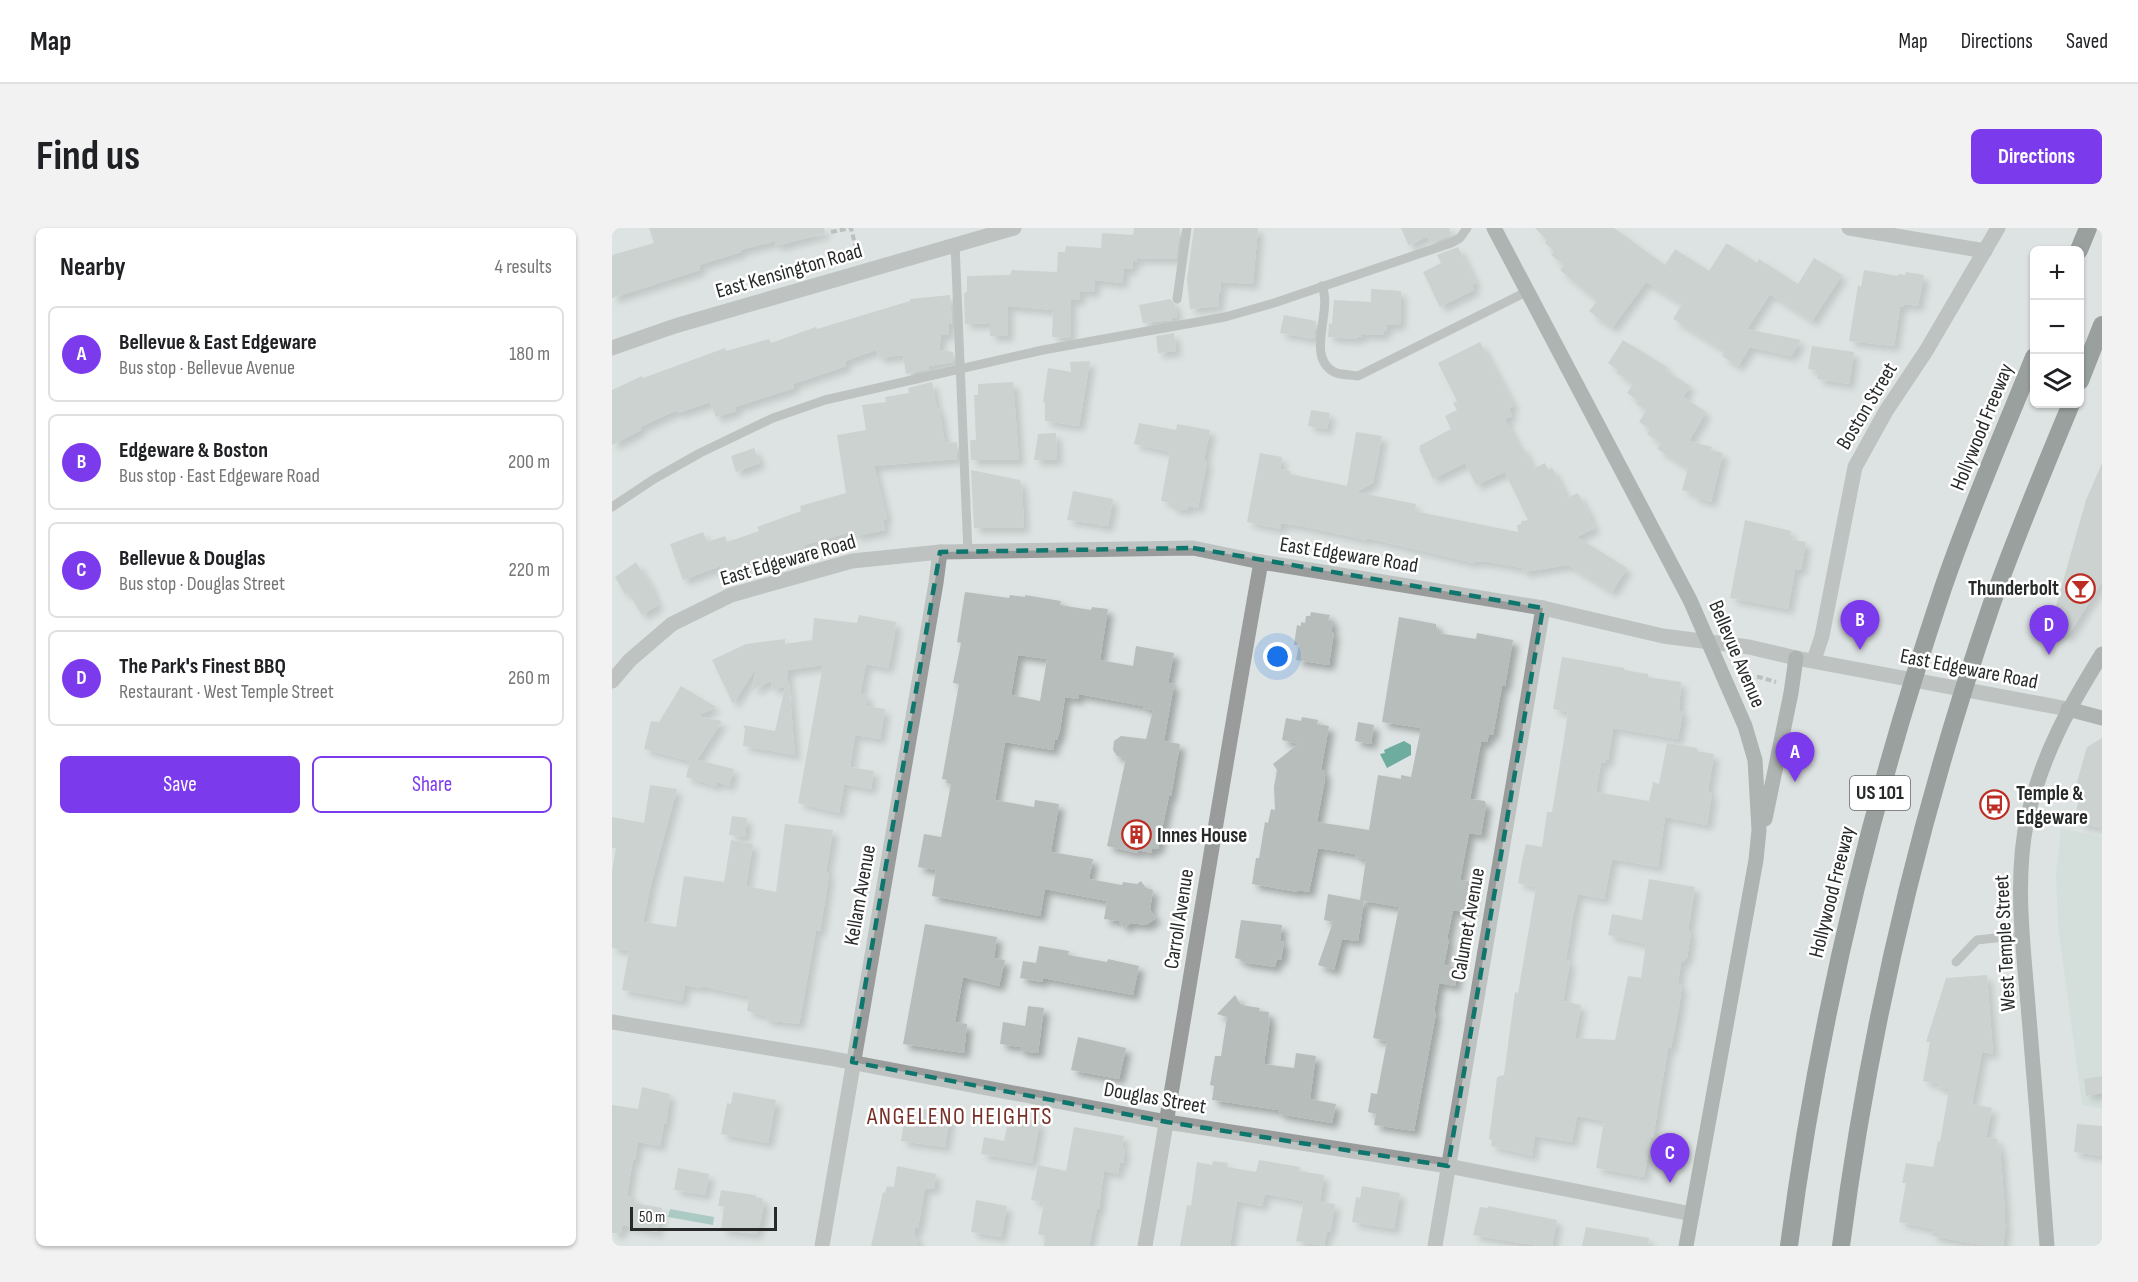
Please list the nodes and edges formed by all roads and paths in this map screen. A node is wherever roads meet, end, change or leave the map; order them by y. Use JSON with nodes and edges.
{"nodes":[{"id":1,"x":1014,"y":228,"type":"edge"},
{"id":2,"x":1186,"y":228,"type":"edge"},
{"id":3,"x":1467,"y":228,"type":"edge"},
{"id":4,"x":1494,"y":228,"type":"edge"},
{"id":5,"x":1849,"y":228,"type":"edge"},
{"id":6,"x":1998,"y":228,"type":"edge"},
{"id":7,"x":2088,"y":228,"type":"edge"},
{"id":8,"x":831,"y":232,"type":"dead end"},
{"id":9,"x":955,"y":244,"type":"junction"},
{"id":10,"x":2081,"y":246,"type":"edge"},
{"id":11,"x":1984,"y":251,"type":"junction"},
{"id":12,"x":857,"y":252,"type":"dead end"},
{"id":13,"x":1322,"y":286,"type":"junction"},
{"id":14,"x":1528,"y":291,"type":"junction"},
{"id":15,"x":1177,"y":299,"type":"dead end"},
{"id":16,"x":2102,"y":325,"type":"edge"},
{"id":17,"x":612,"y":348,"type":"edge"},
{"id":18,"x":2030,"y":367,"type":"edge"},
{"id":19,"x":960,"y":368,"type":"junction"},
{"id":20,"x":2084,"y":369,"type":"edge"},
{"id":21,"x":2069,"y":408,"type":"edge"},
{"id":22,"x":612,"y":507,"type":"edge"},
{"id":23,"x":940,"y":552,"type":"junction"},
{"id":24,"x":968,"y":553,"type":"junction"},
{"id":25,"x":1261,"y":562,"type":"junction"},
{"id":26,"x":1543,"y":608,"type":"junction"},
{"id":27,"x":1709,"y":642,"type":"junction"},
{"id":28,"x":2102,"y":654,"type":"edge"},
{"id":29,"x":1796,"y":658,"type":"junction"},
{"id":30,"x":1814,"y":660,"type":"junction"},
{"id":31,"x":1758,"y":669,"type":"dead end"},
{"id":32,"x":1760,"y":677,"type":"junction"},
{"id":33,"x":1748,"y":678,"type":"dead end"},
{"id":34,"x":612,"y":681,"type":"edge"},
{"id":35,"x":1785,"y":685,"type":"dead end"},
{"id":36,"x":2068,"y":709,"type":"junction"},
{"id":37,"x":2102,"y":718,"type":"edge"},
{"id":38,"x":1756,"y":860,"type":"junction"},
{"id":39,"x":2023,"y":935,"type":"junction"},
{"id":40,"x":1956,"y":962,"type":"dead end"},
{"id":41,"x":612,"y":1022,"type":"edge"},
{"id":42,"x":852,"y":1062,"type":"junction"},
{"id":43,"x":1167,"y":1122,"type":"junction"},
{"id":44,"x":1448,"y":1166,"type":"junction"},
{"id":45,"x":1692,"y":1214,"type":"junction"},
{"id":46,"x":822,"y":1246,"type":"edge"},
{"id":47,"x":1145,"y":1246,"type":"edge"},
{"id":48,"x":1435,"y":1246,"type":"edge"},
{"id":49,"x":1686,"y":1246,"type":"edge"},
{"id":50,"x":1789,"y":1246,"type":"edge"},
{"id":51,"x":1841,"y":1246,"type":"edge"},
{"id":52,"x":2047,"y":1246,"type":"edge"}],
"edges":[{"from":1,"to":9,"type":"street","name":"East Kensington Road"},
{"from":2,"to":15,"type":"lane"},
{"from":3,"to":13,"type":"lane"},
{"from":4,"to":14,"type":"street","name":"Bellevue Avenue"},
{"from":5,"to":11,"type":"street"},
{"from":6,"to":11,"type":"street","name":"Boston Street"},
{"from":7,"to":10,"type":"highway"},
{"from":8,"to":12,"type":"path"},
{"from":9,"to":17,"type":"street","name":"East Kensington Road"},
{"from":9,"to":19,"type":"lane"},
{"from":11,"to":30,"type":"street","name":"Boston Street"},
{"from":13,"to":14,"type":"lane"},
{"from":13,"to":19,"type":"lane"},
{"from":14,"to":27,"type":"street","name":"Bellevue Avenue"},
{"from":16,"to":20,"type":"highway"},
{"from":18,"to":50,"type":"highway","name":"Hollywood Freeway","number":"US 101"},
{"from":19,"to":22,"type":"lane"},
{"from":19,"to":24,"type":"lane"},
{"from":21,"to":51,"type":"highway","number":"US 101"},
{"from":23,"to":24,"type":"street","name":"East Edgeware Road"},
{"from":23,"to":34,"type":"street","name":"East Edgeware Road"},
{"from":23,"to":42,"type":"street","name":"Kellam Avenue"},
{"from":24,"to":25,"type":"street","name":"East Edgeware Road"},
{"from":25,"to":26,"type":"street","name":"East Edgeware Road"},
{"from":25,"to":43,"type":"street","name":"Carroll Avenue"},
{"from":26,"to":27,"type":"street","name":"East Edgeware Road"},
{"from":26,"to":44,"type":"street","name":"Calumet Avenue"},
{"from":27,"to":29,"type":"street","name":"East Edgeware Road"},
{"from":27,"to":38,"type":"street","name":"Bellevue Avenue"},
{"from":28,"to":36,"type":"street","name":"West Temple Street"},
{"from":29,"to":30,"type":"street","name":"East Edgeware Road"},
{"from":29,"to":38,"type":"street"},
{"from":30,"to":36,"type":"street","name":"East Edgeware Road"},
{"from":31,"to":32,"type":"path"},
{"from":32,"to":33,"type":"path"},
{"from":32,"to":35,"type":"path"},
{"from":36,"to":37,"type":"street","name":"East Edgeware Road"},
{"from":36,"to":39,"type":"street","name":"West Temple Street"},
{"from":38,"to":45,"type":"street","name":"Bellevue Avenue"},
{"from":39,"to":40,"type":"lane"},
{"from":39,"to":52,"type":"street","name":"West Temple Street"},
{"from":41,"to":42,"type":"street","name":"Douglas Street"},
{"from":42,"to":43,"type":"street","name":"Douglas Street"},
{"from":42,"to":46,"type":"street","name":"Kellam Avenue"},
{"from":43,"to":44,"type":"street","name":"Douglas Street"},
{"from":43,"to":47,"type":"street","name":"Carroll Avenue"},
{"from":44,"to":45,"type":"street","name":"Douglas Street"},
{"from":44,"to":48,"type":"street","name":"Calumet Avenue"},
{"from":45,"to":49,"type":"street","name":"Bellevue Avenue"}]}
